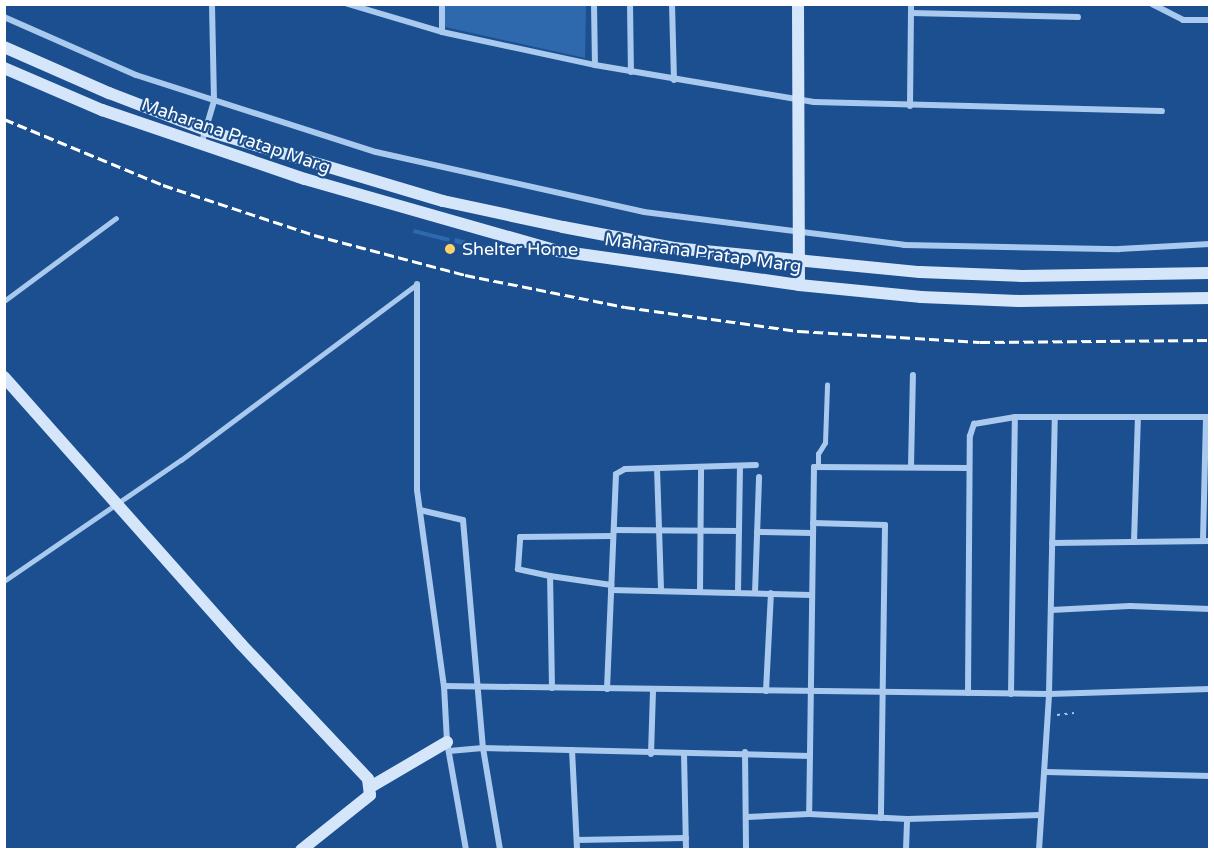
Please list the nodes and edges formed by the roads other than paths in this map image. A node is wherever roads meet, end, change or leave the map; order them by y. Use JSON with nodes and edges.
{"nodes":[{"id":1,"x":212,"y":4,"type":"edge"},
{"id":2,"x":442,"y":4,"type":"edge"},
{"id":3,"x":594,"y":4,"type":"edge"},
{"id":4,"x":630,"y":4,"type":"edge"},
{"id":5,"x":672,"y":4,"type":"edge"},
{"id":6,"x":798,"y":4,"type":"edge"},
{"id":7,"x":910,"y":4,"type":"edge"},
{"id":8,"x":1152,"y":4,"type":"edge"},
{"id":9,"x":352,"y":5,"type":"edge"},
{"id":10,"x":911,"y":13,"type":"junction"},
{"id":11,"x":4,"y":17,"type":"edge"},
{"id":12,"x":1078,"y":17,"type":"dead end"},
{"id":13,"x":1209,"y":20,"type":"edge"},
{"id":14,"x":442,"y":32,"type":"junction"},
{"id":15,"x":4,"y":47,"type":"edge"},
{"id":16,"x":595,"y":65,"type":"junction"},
{"id":17,"x":4,"y":68,"type":"edge"},
{"id":18,"x":631,"y":72,"type":"junction"},
{"id":19,"x":674,"y":80,"type":"junction"},
{"id":20,"x":799,"y":100,"type":"junction"},
{"id":21,"x":214,"y":101,"type":"junction"},
{"id":22,"x":910,"y":106,"type":"junction"},
{"id":23,"x":1162,"y":111,"type":"dead end"},
{"id":24,"x":208,"y":131,"type":"junction"},
{"id":25,"x":201,"y":145,"type":"junction"},
{"id":26,"x":116,"y":218,"type":"dead end"},
{"id":27,"x":800,"y":231,"type":"junction"},
{"id":28,"x":1209,"y":244,"type":"edge"},
{"id":29,"x":800,"y":261,"type":"junction"},
{"id":30,"x":1209,"y":273,"type":"edge"},
{"id":31,"x":417,"y":284,"type":"joint"},
{"id":32,"x":799,"y":285,"type":"junction"},
{"id":33,"x":1209,"y":298,"type":"edge"},
{"id":34,"x":4,"y":302,"type":"edge"},
{"id":35,"x":913,"y":375,"type":"dead end"},
{"id":36,"x":4,"y":377,"type":"edge"},
{"id":37,"x":826,"y":385,"type":"dead end"},
{"id":38,"x":1015,"y":417,"type":"junction"},
{"id":39,"x":1055,"y":417,"type":"junction"},
{"id":40,"x":1138,"y":417,"type":"junction"},
{"id":41,"x":1208,"y":417,"type":"edge"},
{"id":42,"x":756,"y":465,"type":"dead end"},
{"id":43,"x":740,"y":466,"type":"junction"},
{"id":44,"x":818,"y":466,"type":"junction"},
{"id":45,"x":701,"y":467,"type":"junction"},
{"id":46,"x":911,"y":467,"type":"junction"},
{"id":47,"x":657,"y":468,"type":"junction"},
{"id":48,"x":969,"y":468,"type":"junction"},
{"id":49,"x":759,"y":477,"type":"dead end"},
{"id":50,"x":115,"y":503,"type":"junction"},
{"id":51,"x":420,"y":510,"type":"junction"},
{"id":52,"x":813,"y":523,"type":"junction"},
{"id":53,"x":659,"y":531,"type":"junction"},
{"id":54,"x":701,"y":531,"type":"junction"},
{"id":55,"x":739,"y":531,"type":"junction"},
{"id":56,"x":757,"y":532,"type":"junction"},
{"id":57,"x":613,"y":533,"type":"junction"},
{"id":58,"x":812,"y":533,"type":"junction"},
{"id":59,"x":1206,"y":540,"type":"edge"},
{"id":60,"x":1134,"y":542,"type":"junction"},
{"id":61,"x":1052,"y":543,"type":"junction"},
{"id":62,"x":550,"y":576,"type":"junction"},
{"id":63,"x":4,"y":581,"type":"edge"},
{"id":64,"x":611,"y":588,"type":"junction"},
{"id":65,"x":661,"y":591,"type":"junction"},
{"id":66,"x":700,"y":592,"type":"junction"},
{"id":67,"x":738,"y":593,"type":"junction"},
{"id":68,"x":754,"y":593,"type":"junction"},
{"id":69,"x":771,"y":593,"type":"junction"},
{"id":70,"x":811,"y":595,"type":"junction"},
{"id":71,"x":1209,"y":609,"type":"edge"},
{"id":72,"x":1051,"y":610,"type":"junction"},
{"id":73,"x":444,"y":686,"type":"junction"},
{"id":74,"x":479,"y":686,"type":"junction"},
{"id":75,"x":552,"y":688,"type":"junction"},
{"id":76,"x":607,"y":689,"type":"junction"},
{"id":77,"x":1209,"y":689,"type":"edge"},
{"id":78,"x":653,"y":690,"type":"junction"},
{"id":79,"x":766,"y":691,"type":"junction"},
{"id":80,"x":809,"y":691,"type":"junction"},
{"id":81,"x":881,"y":692,"type":"junction"},
{"id":82,"x":968,"y":693,"type":"junction"},
{"id":83,"x":1011,"y":694,"type":"junction"},
{"id":84,"x":1049,"y":694,"type":"junction"},
{"id":85,"x":448,"y":747,"type":"junction"},
{"id":86,"x":483,"y":748,"type":"junction"},
{"id":87,"x":572,"y":750,"type":"junction"},
{"id":88,"x":745,"y":752,"type":"junction"},
{"id":89,"x":684,"y":753,"type":"junction"},
{"id":90,"x":651,"y":754,"type":"junction"},
{"id":91,"x":810,"y":756,"type":"junction"},
{"id":92,"x":1046,"y":772,"type":"junction"},
{"id":93,"x":1209,"y":776,"type":"edge"},
{"id":94,"x":372,"y":786,"type":"junction"},
{"id":95,"x":809,"y":814,"type":"junction"},
{"id":96,"x":1040,"y":815,"type":"junction"},
{"id":97,"x":747,"y":817,"type":"junction"},
{"id":98,"x":881,"y":818,"type":"junction"},
{"id":99,"x":907,"y":819,"type":"junction"},
{"id":100,"x":686,"y":838,"type":"junction"},
{"id":101,"x":577,"y":840,"type":"junction"},
{"id":102,"x":301,"y":849,"type":"edge"},
{"id":103,"x":466,"y":849,"type":"edge"},
{"id":104,"x":500,"y":849,"type":"edge"},
{"id":105,"x":577,"y":849,"type":"edge"},
{"id":106,"x":686,"y":849,"type":"edge"},
{"id":107,"x":746,"y":849,"type":"edge"},
{"id":108,"x":906,"y":849,"type":"edge"},
{"id":109,"x":1040,"y":849,"type":"edge"}],
"edges":[{"from":1,"to":21,"type":"street"},
{"from":2,"to":14,"type":"street"},
{"from":3,"to":16,"type":"street"},
{"from":4,"to":18,"type":"street"},
{"from":5,"to":19,"type":"street"},
{"from":6,"to":20,"type":"main road"},
{"from":7,"to":10,"type":"street"},
{"from":8,"to":13,"type":"street"},
{"from":9,"to":14,"type":"street"},
{"from":10,"to":12,"type":"street"},
{"from":10,"to":22,"type":"street"},
{"from":11,"to":21,"type":"street"},
{"from":14,"to":16,"type":"street"},
{"from":15,"to":24,"type":"main road","name":"Maharana Pratap Marg"},
{"from":16,"to":18,"type":"street"},
{"from":17,"to":25,"type":"main road","name":"Maharana Pratap Marg"},
{"from":18,"to":19,"type":"street"},
{"from":19,"to":20,"type":"street"},
{"from":20,"to":22,"type":"street"},
{"from":20,"to":27,"type":"main road"},
{"from":21,"to":24,"type":"street"},
{"from":21,"to":27,"type":"street"},
{"from":22,"to":23,"type":"street"},
{"from":24,"to":25,"type":"street"},
{"from":24,"to":29,"type":"main road","name":"Maharana Pratap Marg"},
{"from":25,"to":32,"type":"main road","name":"Maharana Pratap Marg"},
{"from":26,"to":34,"type":"lane"},
{"from":27,"to":28,"type":"street"},
{"from":27,"to":29,"type":"main road"},
{"from":29,"to":30,"type":"main road","name":"Maharana Pratap Marg"},
{"from":29,"to":32,"type":"main road"},
{"from":31,"to":50,"type":"lane"},
{"from":31,"to":51,"type":"street"},
{"from":32,"to":33,"type":"main road","name":"Maharana Pratap Marg"},
{"from":35,"to":46,"type":"street"},
{"from":36,"to":50,"type":"main road"},
{"from":37,"to":44,"type":"lane"},
{"from":38,"to":39,"type":"street"},
{"from":38,"to":48,"type":"street"},
{"from":38,"to":83,"type":"street"},
{"from":39,"to":40,"type":"street"},
{"from":39,"to":61,"type":"street"},
{"from":40,"to":41,"type":"street"},
{"from":40,"to":60,"type":"street"},
{"from":41,"to":59,"type":"street"},
{"from":42,"to":43,"type":"street"},
{"from":43,"to":45,"type":"street"},
{"from":43,"to":55,"type":"street"},
{"from":44,"to":46,"type":"street"},
{"from":44,"to":52,"type":"street"},
{"from":45,"to":47,"type":"street"},
{"from":45,"to":54,"type":"street"},
{"from":46,"to":48,"type":"street"},
{"from":47,"to":53,"type":"street"},
{"from":47,"to":57,"type":"street"},
{"from":48,"to":82,"type":"street"},
{"from":49,"to":56,"type":"street"},
{"from":50,"to":63,"type":"lane"},
{"from":50,"to":94,"type":"main road"},
{"from":51,"to":73,"type":"street"},
{"from":51,"to":74,"type":"street"},
{"from":52,"to":58,"type":"street"},
{"from":52,"to":81,"type":"street"},
{"from":53,"to":54,"type":"street"},
{"from":53,"to":57,"type":"street"},
{"from":53,"to":65,"type":"street"},
{"from":54,"to":55,"type":"street"},
{"from":54,"to":66,"type":"street"},
{"from":55,"to":67,"type":"street"},
{"from":56,"to":58,"type":"street"},
{"from":56,"to":68,"type":"street"},
{"from":57,"to":62,"type":"street"},
{"from":57,"to":64,"type":"street"},
{"from":58,"to":70,"type":"street"},
{"from":59,"to":60,"type":"street"},
{"from":60,"to":61,"type":"street"},
{"from":61,"to":72,"type":"street"},
{"from":62,"to":64,"type":"street"},
{"from":62,"to":75,"type":"street"},
{"from":64,"to":65,"type":"street"},
{"from":64,"to":76,"type":"street"},
{"from":65,"to":66,"type":"street"},
{"from":66,"to":67,"type":"street"},
{"from":67,"to":68,"type":"street"},
{"from":68,"to":69,"type":"street"},
{"from":69,"to":70,"type":"street"},
{"from":69,"to":79,"type":"street"},
{"from":70,"to":80,"type":"street"},
{"from":71,"to":72,"type":"street"},
{"from":72,"to":84,"type":"street"},
{"from":73,"to":74,"type":"street"},
{"from":73,"to":85,"type":"street"},
{"from":74,"to":75,"type":"street"},
{"from":74,"to":86,"type":"street"},
{"from":75,"to":76,"type":"street"},
{"from":76,"to":78,"type":"street"},
{"from":77,"to":84,"type":"street"},
{"from":78,"to":79,"type":"street"},
{"from":78,"to":90,"type":"street"},
{"from":79,"to":80,"type":"street"},
{"from":80,"to":81,"type":"street"},
{"from":80,"to":91,"type":"street"},
{"from":81,"to":82,"type":"street"},
{"from":81,"to":98,"type":"street"},
{"from":82,"to":83,"type":"street"},
{"from":83,"to":84,"type":"street"},
{"from":84,"to":92,"type":"street"},
{"from":85,"to":86,"type":"street"},
{"from":85,"to":94,"type":"main road"},
{"from":85,"to":103,"type":"street"},
{"from":86,"to":87,"type":"street"},
{"from":86,"to":104,"type":"street"},
{"from":87,"to":90,"type":"street"},
{"from":87,"to":101,"type":"street"},
{"from":88,"to":89,"type":"street"},
{"from":88,"to":91,"type":"street"},
{"from":88,"to":97,"type":"street"},
{"from":89,"to":90,"type":"street"},
{"from":89,"to":100,"type":"street"},
{"from":91,"to":95,"type":"street"},
{"from":92,"to":93,"type":"street"},
{"from":92,"to":96,"type":"street"},
{"from":94,"to":102,"type":"main road"},
{"from":95,"to":97,"type":"street"},
{"from":95,"to":98,"type":"street"},
{"from":96,"to":99,"type":"street"},
{"from":96,"to":109,"type":"street"},
{"from":97,"to":107,"type":"street"},
{"from":98,"to":99,"type":"street"},
{"from":99,"to":108,"type":"street"},
{"from":100,"to":101,"type":"street"},
{"from":100,"to":106,"type":"street"},
{"from":101,"to":105,"type":"street"}]}
